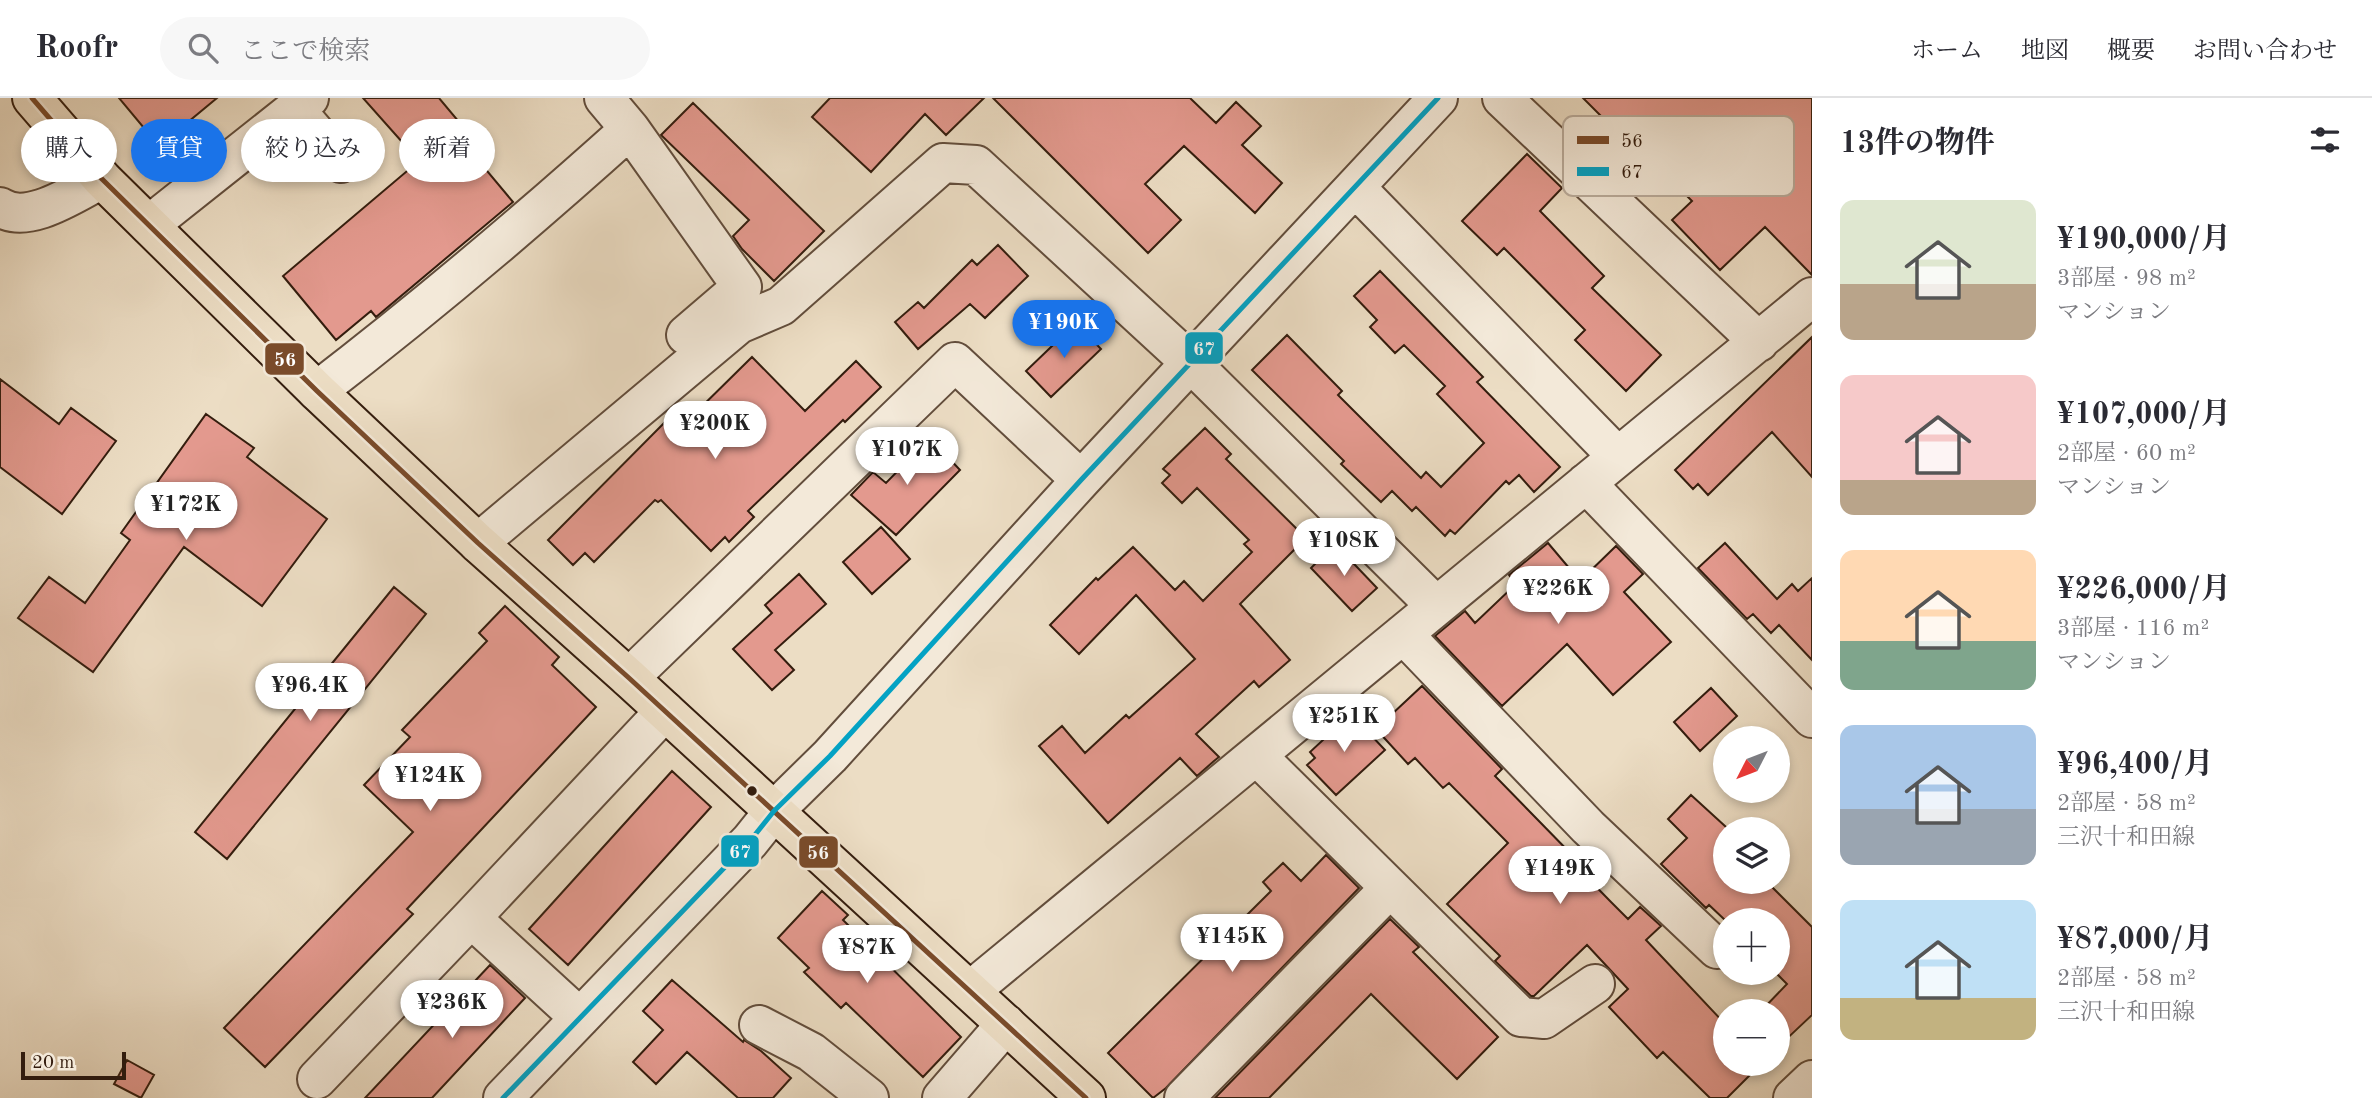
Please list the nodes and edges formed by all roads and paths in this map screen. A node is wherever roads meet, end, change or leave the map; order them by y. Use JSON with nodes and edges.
{"nodes":[{"id":1,"x":32,"y":98,"type":"edge"},
{"id":2,"x":604,"y":98,"type":"edge"},
{"id":3,"x":1438,"y":98,"type":"edge"},
{"id":4,"x":1502,"y":98,"type":"edge"},
{"id":5,"x":302,"y":104,"type":"edge"},
{"id":6,"x":50,"y":119,"type":"edge"},
{"id":7,"x":312,"y":119,"type":"edge"},
{"id":8,"x":630,"y":129,"type":"junction"},
{"id":9,"x":1563,"y":156,"type":"edge"},
{"id":10,"x":94,"y":182,"type":"edge"},
{"id":11,"x":106,"y":182,"type":"edge"},
{"id":12,"x":1355,"y":187,"type":"junction"},
{"id":13,"x":1605,"y":196,"type":"edge"},
{"id":14,"x":0,"y":207,"type":"edge"},
{"id":15,"x":149,"y":225,"type":"junction"},
{"id":16,"x":1812,"y":298,"type":"edge"},
{"id":17,"x":1759,"y":342,"type":"junction"},
{"id":18,"x":1191,"y":363,"type":"junction"},
{"id":19,"x":317,"y":391,"type":"junction"},
{"id":20,"x":1618,"y":457,"type":"junction"},
{"id":21,"x":1081,"y":480,"type":"junction"},
{"id":22,"x":1586,"y":483,"type":"junction"},
{"id":23,"x":468,"y":534,"type":"junction"},
{"id":24,"x":1436,"y":606,"type":"junction"},
{"id":25,"x":1403,"y":634,"type":"junction"},
{"id":26,"x":629,"y":678,"type":"junction"},
{"id":27,"x":665,"y":711,"type":"junction"},
{"id":28,"x":1812,"y":718,"type":"edge"},
{"id":29,"x":1257,"y":756,"type":"junction"},
{"id":30,"x":774,"y":810,"type":"junction"},
{"id":31,"x":1390,"y":888,"type":"junction"},
{"id":32,"x":471,"y":918,"type":"junction"},
{"id":33,"x":1713,"y":945,"type":"edge"},
{"id":34,"x":1595,"y":984,"type":"dead end"},
{"id":35,"x":970,"y":991,"type":"junction"},
{"id":36,"x":580,"y":1018,"type":"junction"},
{"id":37,"x":1006,"y":1024,"type":"junction"},
{"id":38,"x":759,"y":1025,"type":"dead end"},
{"id":39,"x":317,"y":1079,"type":"dead end"},
{"id":40,"x":1812,"y":1080,"type":"edge"},
{"id":41,"x":503,"y":1098,"type":"edge"},
{"id":42,"x":869,"y":1098,"type":"edge"},
{"id":43,"x":942,"y":1098,"type":"edge"},
{"id":44,"x":1086,"y":1098,"type":"edge"},
{"id":45,"x":1184,"y":1098,"type":"edge"},
{"id":46,"x":1793,"y":1098,"type":"edge"}],
"edges":[{"from":1,"to":6,"type":"main road"},
{"from":2,"to":8,"type":"street"},
{"from":3,"to":12,"type":"street"},
{"from":4,"to":9,"type":"street"},
{"from":5,"to":7,"type":"street"},
{"from":5,"to":15,"type":"street"},
{"from":8,"to":19,"type":"street"},
{"from":8,"to":23,"type":"street"},
{"from":10,"to":14,"type":"street"},
{"from":11,"to":15,"type":"main road"},
{"from":12,"to":18,"type":"street"},
{"from":12,"to":20,"type":"street"},
{"from":13,"to":17,"type":"street"},
{"from":15,"to":19,"type":"main road"},
{"from":16,"to":17,"type":"street"},
{"from":17,"to":20,"type":"street"},
{"from":18,"to":21,"type":"street"},
{"from":18,"to":23,"type":"street"},
{"from":18,"to":24,"type":"street"},
{"from":19,"to":23,"type":"main road"},
{"from":20,"to":22,"type":"street"},
{"from":21,"to":26,"type":"street"},
{"from":21,"to":30,"type":"street"},
{"from":22,"to":24,"type":"street"},
{"from":22,"to":28,"type":"street"},
{"from":23,"to":26,"type":"main road"},
{"from":24,"to":25,"type":"street"},
{"from":25,"to":29,"type":"street"},
{"from":25,"to":33,"type":"street"},
{"from":26,"to":27,"type":"main road"},
{"from":27,"to":30,"type":"main road"},
{"from":27,"to":32,"type":"street"},
{"from":29,"to":31,"type":"street"},
{"from":29,"to":35,"type":"street"},
{"from":30,"to":35,"type":"main road"},
{"from":30,"to":36,"type":"street"},
{"from":31,"to":34,"type":"street"},
{"from":31,"to":45,"type":"street"},
{"from":32,"to":36,"type":"street"},
{"from":32,"to":39,"type":"street"},
{"from":35,"to":37,"type":"main road"},
{"from":36,"to":41,"type":"street"},
{"from":37,"to":43,"type":"street"},
{"from":37,"to":44,"type":"main road"},
{"from":38,"to":42,"type":"street"},
{"from":40,"to":46,"type":"street"}]}
